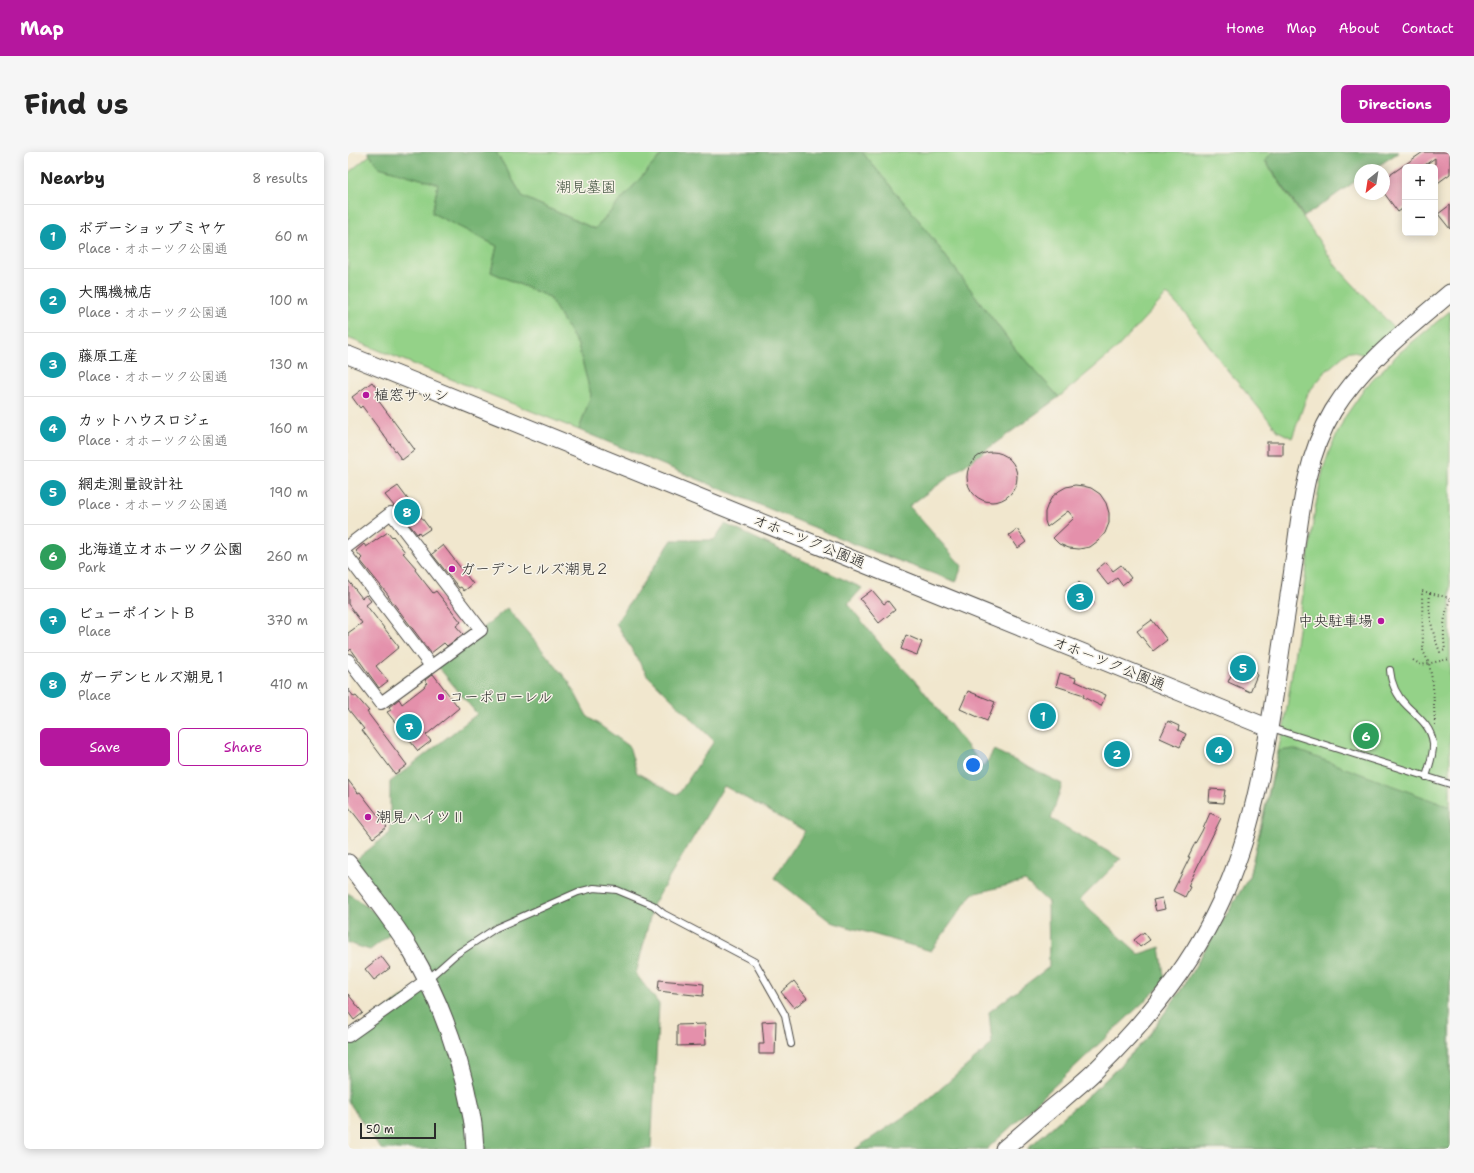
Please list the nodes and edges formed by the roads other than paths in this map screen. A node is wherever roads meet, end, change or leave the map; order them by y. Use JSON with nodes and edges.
{"nodes":[{"id":1,"x":1450,"y":293,"type":"edge"},
{"id":2,"x":348,"y":355,"type":"edge"},
{"id":3,"x":348,"y":546,"type":"edge"},
{"id":4,"x":348,"y":557,"type":"edge"},
{"id":5,"x":348,"y":660,"type":"edge"},
{"id":6,"x":430,"y":666,"type":"junction"},
{"id":7,"x":1390,"y":670,"type":"dead end"},
{"id":8,"x":1269,"y":728,"type":"junction"},
{"id":9,"x":1426,"y":777,"type":"junction"},
{"id":10,"x":1450,"y":784,"type":"edge"},
{"id":11,"x":348,"y":863,"type":"edge"},
{"id":12,"x":427,"y":980,"type":"junction"},
{"id":13,"x":348,"y":1036,"type":"edge"},
{"id":14,"x":791,"y":1044,"type":"dead end"},
{"id":15,"x":475,"y":1149,"type":"edge"},
{"id":16,"x":1004,"y":1149,"type":"edge"}],
"edges":[{"from":1,"to":8,"type":"street"},
{"from":2,"to":8,"type":"street","name":"オホーツク公園通"},
{"from":3,"to":6,"type":"street"},
{"from":4,"to":6,"type":"street"},
{"from":5,"to":6,"type":"street"},
{"from":7,"to":9,"type":"lane"},
{"from":8,"to":9,"type":"lane"},
{"from":8,"to":16,"type":"street"},
{"from":9,"to":10,"type":"lane"},
{"from":11,"to":12,"type":"street"},
{"from":12,"to":13,"type":"street"},
{"from":12,"to":14,"type":"lane"},
{"from":12,"to":15,"type":"street"}]}
